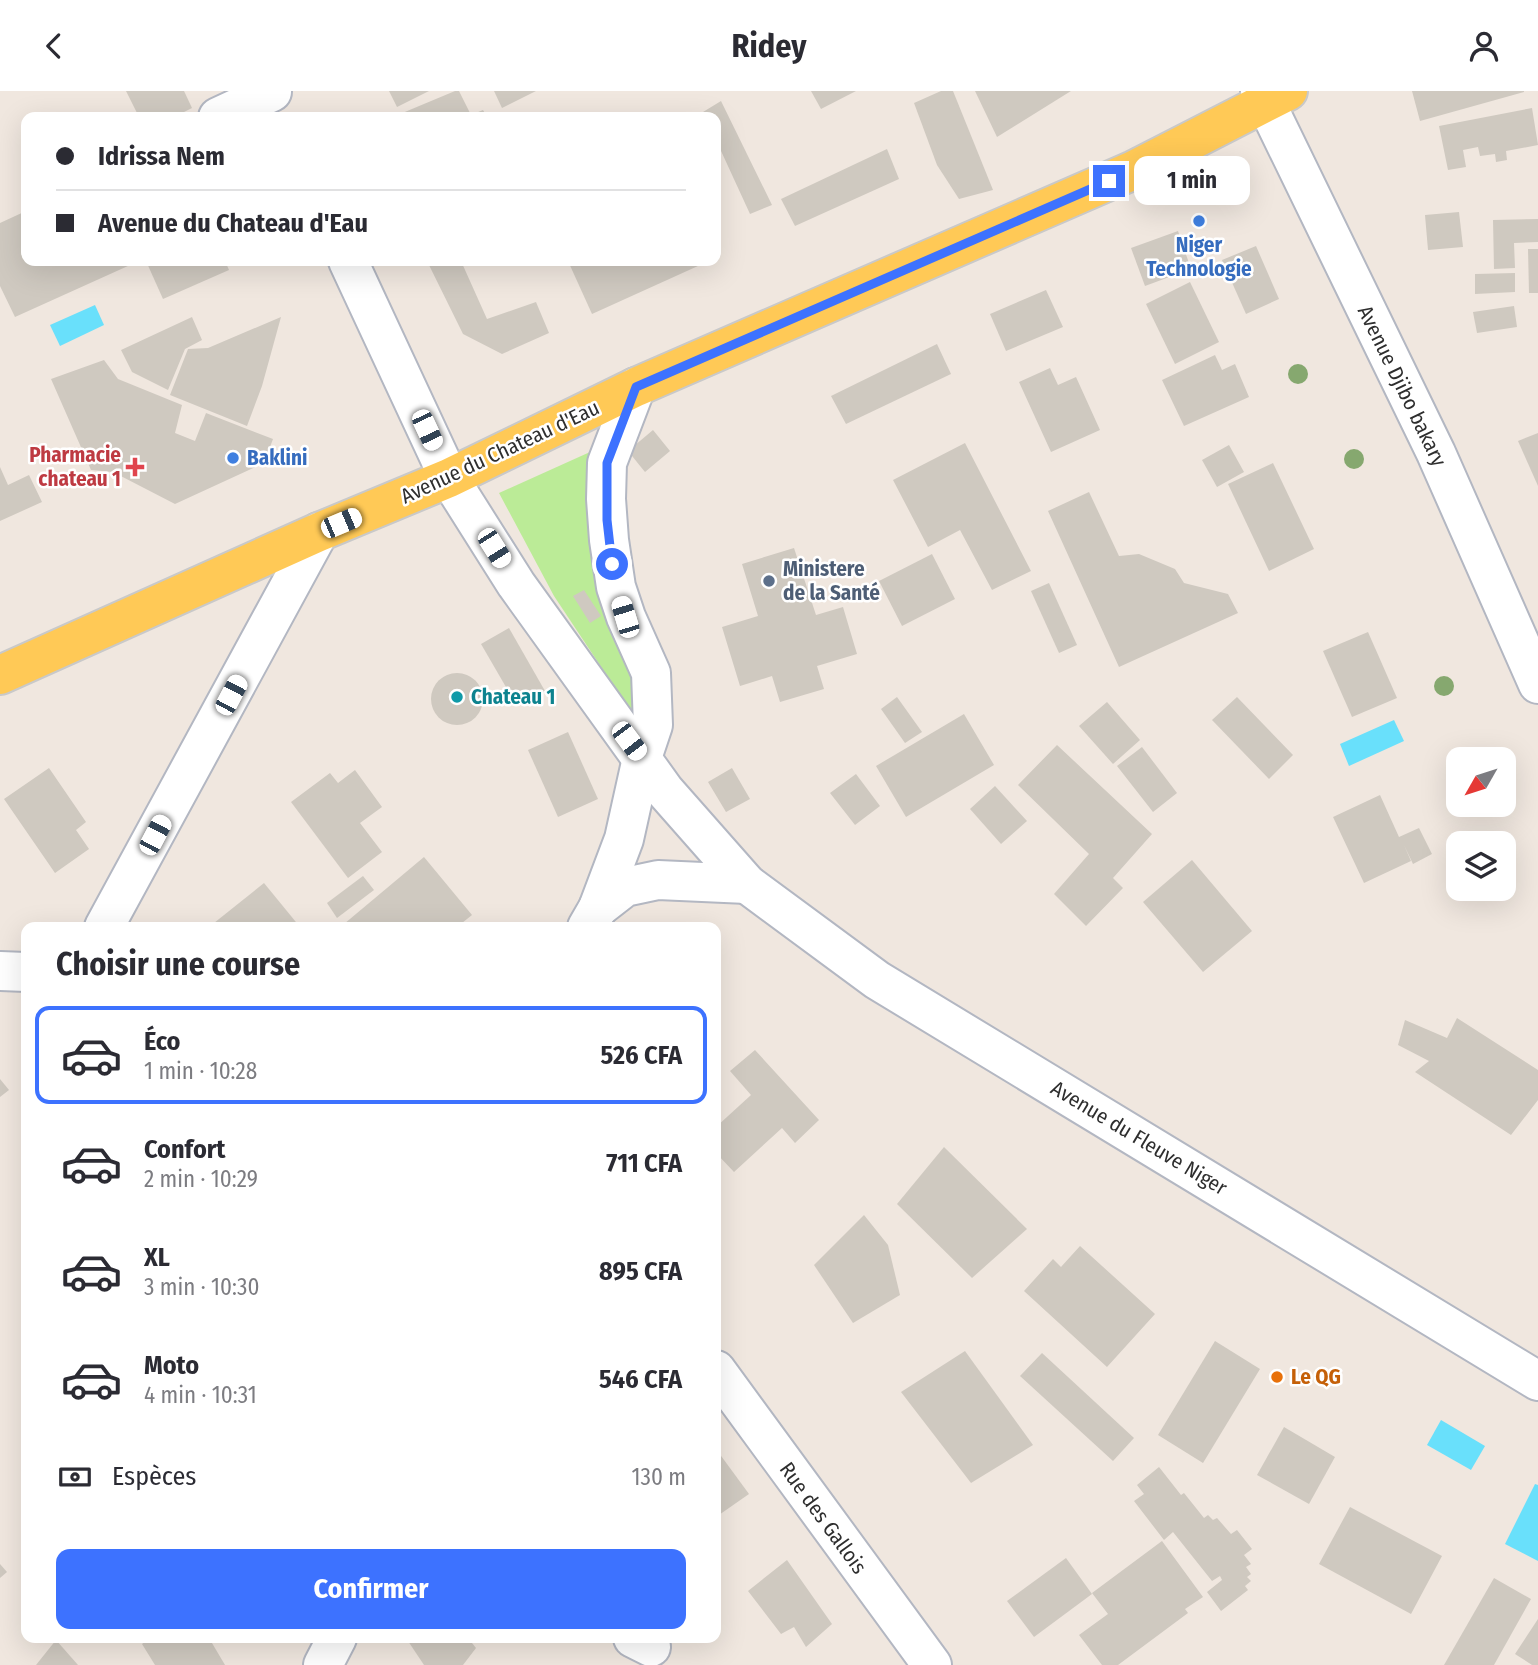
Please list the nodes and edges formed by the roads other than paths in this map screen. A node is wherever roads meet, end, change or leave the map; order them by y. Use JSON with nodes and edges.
{"nodes":[{"id":1,"x":272,"y":91,"type":"edge"},
{"id":2,"x":1271,"y":95,"type":"edge"},
{"id":3,"x":228,"y":112,"type":"edge"},
{"id":4,"x":282,"y":112,"type":"edge"},
{"id":5,"x":350,"y":266,"type":"edge"},
{"id":6,"x":636,"y":387,"type":"junction"},
{"id":7,"x":449,"y":478,"type":"junction"},
{"id":8,"x":319,"y":532,"type":"junction"},
{"id":9,"x":0,"y":675,"type":"edge"},
{"id":10,"x":1538,"y":684,"type":"edge"},
{"id":11,"x":642,"y":758,"type":"junction"},
{"id":12,"x":747,"y":884,"type":"junction"},
{"id":13,"x":593,"y":918,"type":"edge"},
{"id":14,"x":107,"y":922,"type":"edge"},
{"id":15,"x":0,"y":971,"type":"edge"},
{"id":16,"x":21,"y":972,"type":"edge"},
{"id":17,"x":721,"y":1377,"type":"edge"},
{"id":18,"x":1538,"y":1381,"type":"edge"},
{"id":19,"x":334,"y":1643,"type":"edge"},
{"id":20,"x":323,"y":1665,"type":"edge"},
{"id":21,"x":932,"y":1665,"type":"edge"}],
"edges":[{"from":1,"to":3,"type":"street"},
{"from":1,"to":4,"type":"street"},
{"from":2,"to":6,"type":"main road","name":"Avenue du Chateau d'Eau"},
{"from":2,"to":10,"type":"street","name":"Avenue Djibo bakary"},
{"from":5,"to":7,"type":"street","name":"Avenue du Fleuve Niger"},
{"from":6,"to":7,"type":"main road","name":"Avenue du Chateau d'Eau"},
{"from":6,"to":11,"type":"street"},
{"from":7,"to":8,"type":"main road","name":"Avenue du Chateau d'Eau"},
{"from":7,"to":11,"type":"street","name":"Avenue du Fleuve Niger"},
{"from":8,"to":9,"type":"main road","name":"Avenue du Chateau d'Eau"},
{"from":8,"to":14,"type":"street"},
{"from":11,"to":12,"type":"street","name":"Avenue du Fleuve Niger"},
{"from":11,"to":13,"type":"street"},
{"from":12,"to":13,"type":"street"},
{"from":12,"to":18,"type":"street","name":"Avenue du Fleuve Niger"},
{"from":15,"to":16,"type":"street"},
{"from":17,"to":21,"type":"street","name":"Rue des Gallois"},
{"from":19,"to":20,"type":"street"}]}
